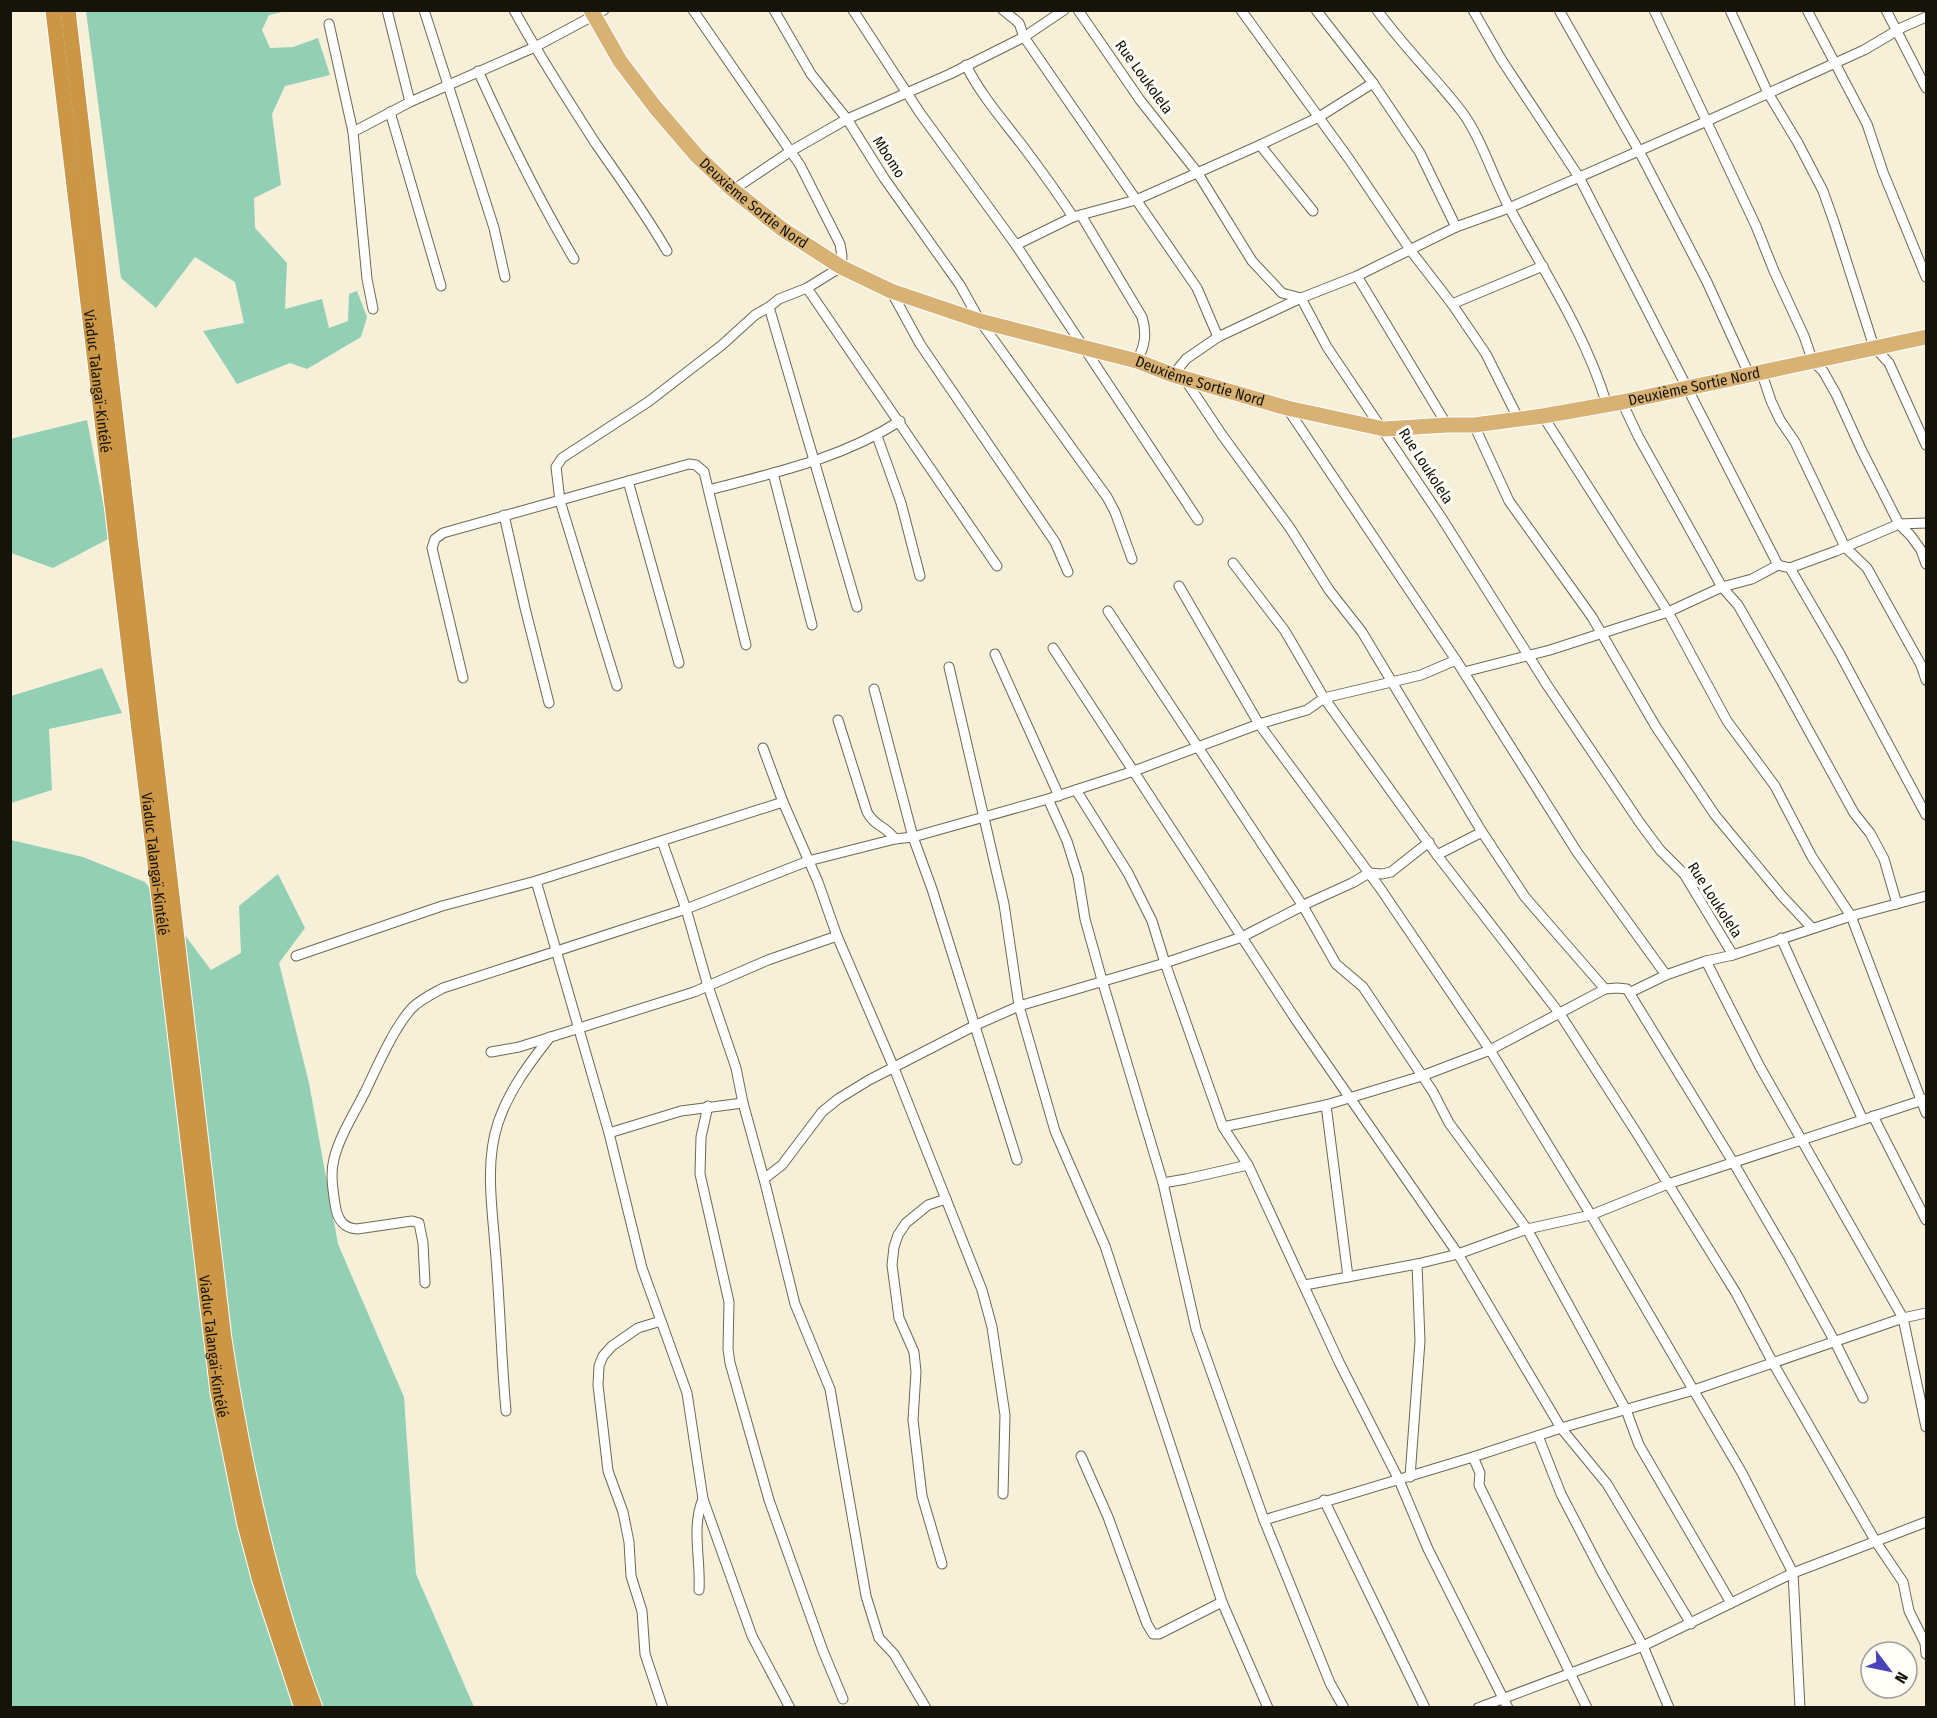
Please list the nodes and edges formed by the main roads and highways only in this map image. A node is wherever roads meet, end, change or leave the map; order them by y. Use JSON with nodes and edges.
{"nodes":[{"id":1,"x":53,"y":10,"type":"edge"},
{"id":2,"x":68,"y":10,"type":"edge"},
{"id":3,"x":596,"y":12,"type":"edge"},
{"id":4,"x":1926,"y":337,"type":"edge"},
{"id":5,"x":302,"y":1707,"type":"edge"},
{"id":6,"x":315,"y":1707,"type":"edge"}],
"edges":[{"from":1,"to":5,"type":"highway","name":"Viaduc Talangaï-Kintélé"},
{"from":2,"to":6,"type":"highway","name":"Viaduc Talangaï-Kintélé"},
{"from":3,"to":4,"type":"main road","name":"Deuxième Sortie Nord"}]}
